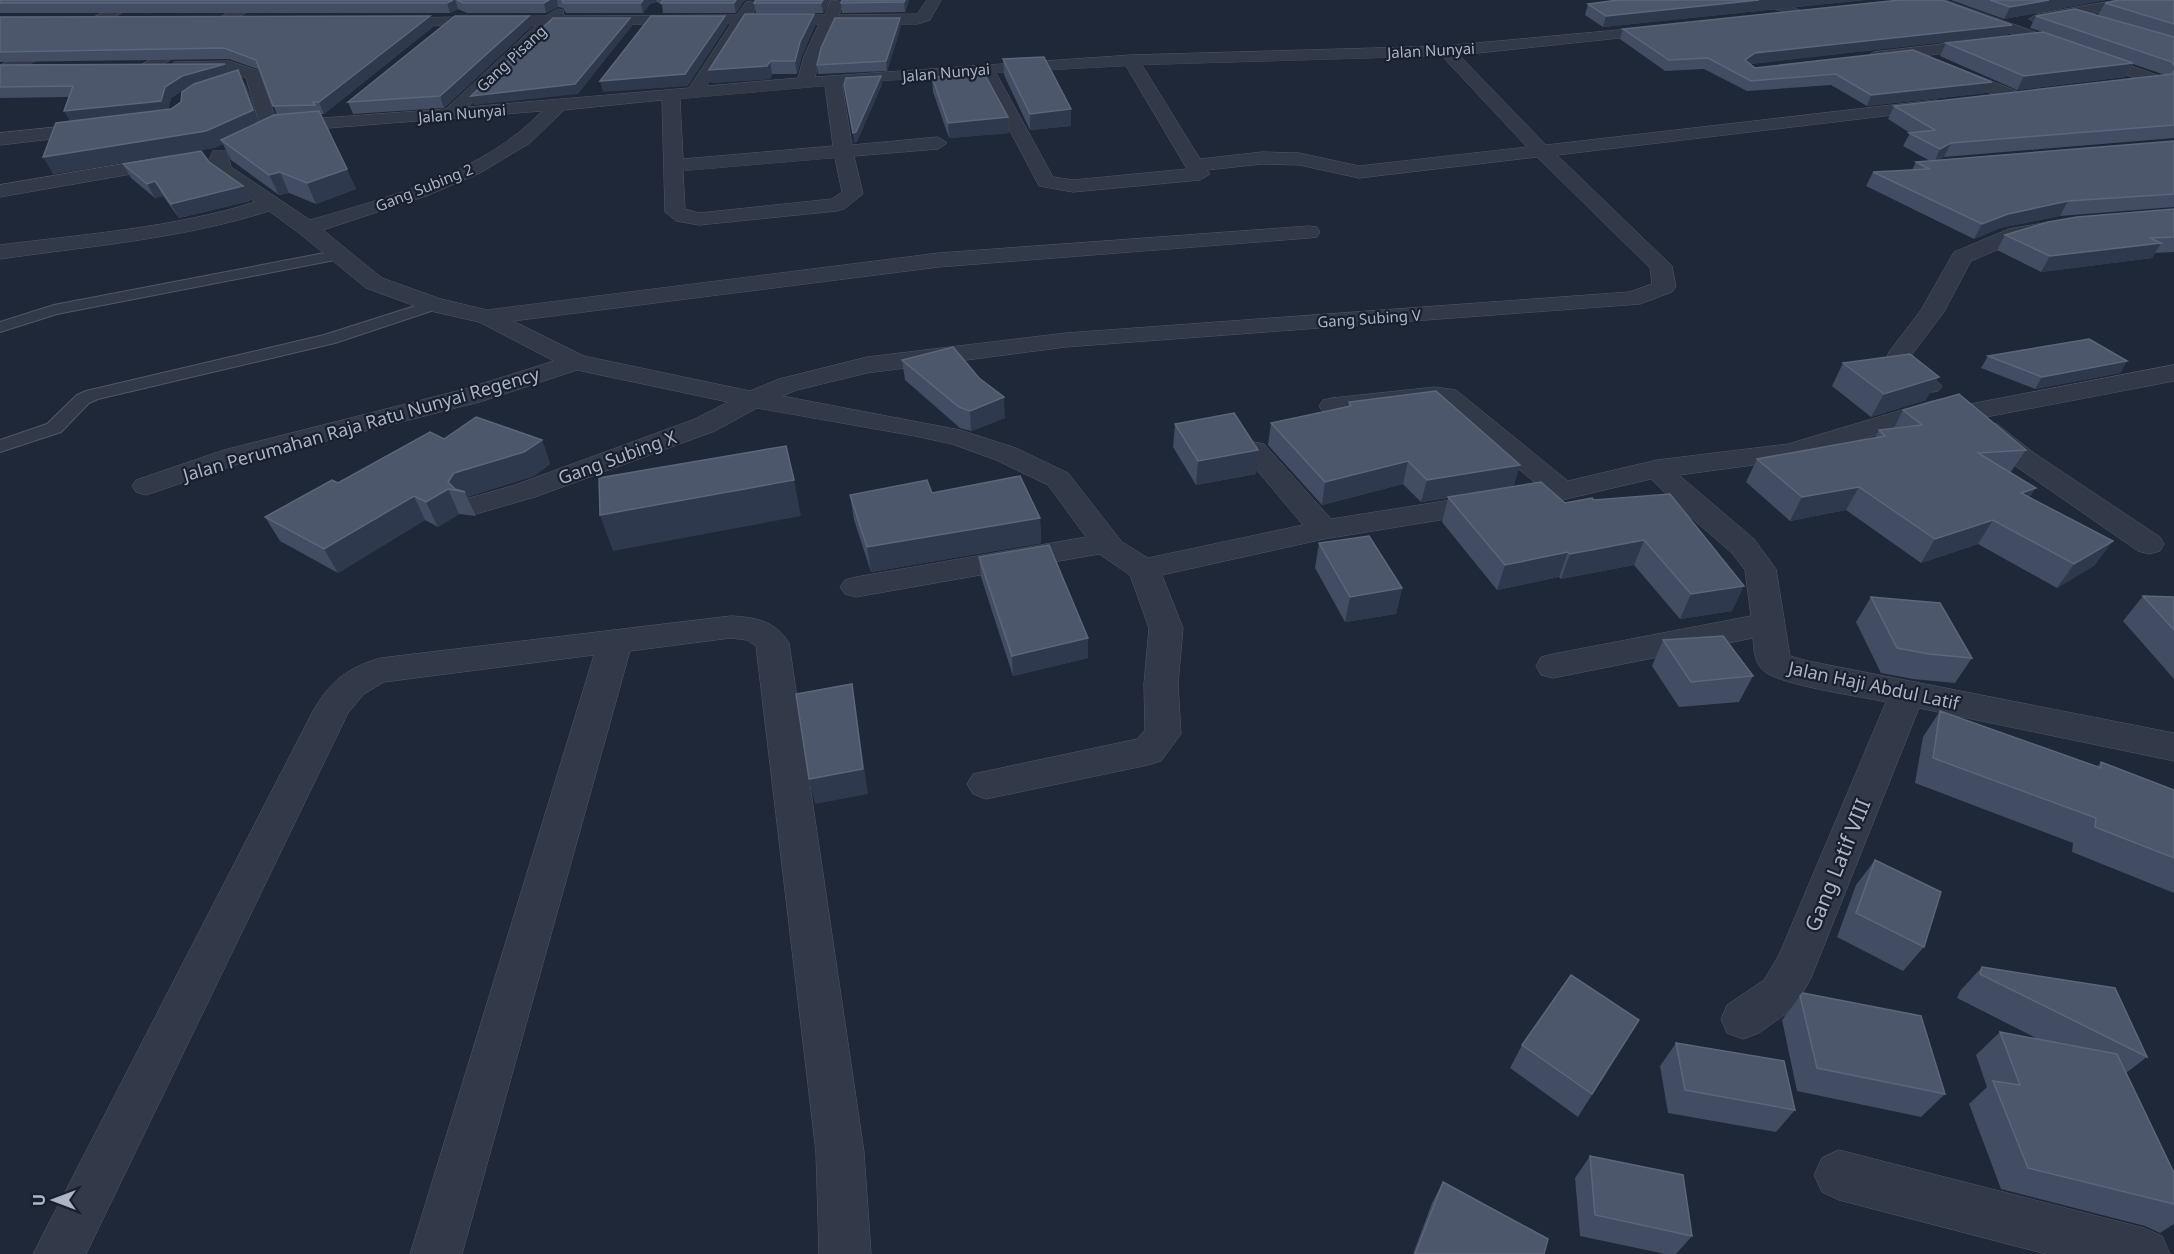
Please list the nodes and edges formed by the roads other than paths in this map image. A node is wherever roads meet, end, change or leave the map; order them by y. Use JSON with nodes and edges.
{"nodes":[{"id":1,"x":138,"y":0,"type":"edge"},
{"id":2,"x":259,"y":0,"type":"edge"},
{"id":3,"x":571,"y":0,"type":"edge"},
{"id":4,"x":754,"y":0,"type":"edge"},
{"id":5,"x":839,"y":0,"type":"edge"},
{"id":6,"x":933,"y":0,"type":"edge"},
{"id":7,"x":1930,"y":0,"type":"edge"},
{"id":8,"x":2142,"y":0,"type":"edge"},
{"id":9,"x":1916,"y":1,"type":"edge"},
{"id":10,"x":2021,"y":6,"type":"edge"},
{"id":11,"x":470,"y":7,"type":"edge"},
{"id":12,"x":1762,"y":8,"type":"edge"},
{"id":13,"x":1819,"y":11,"type":"edge"},
{"id":14,"x":653,"y":13,"type":"junction"},
{"id":15,"x":2060,"y":15,"type":"junction"},
{"id":16,"x":829,"y":18,"type":"junction"},
{"id":17,"x":740,"y":19,"type":"junction"},
{"id":18,"x":66,"y":20,"type":"edge"},
{"id":19,"x":191,"y":20,"type":"edge"},
{"id":20,"x":226,"y":20,"type":"junction"},
{"id":21,"x":260,"y":20,"type":"edge"},
{"id":22,"x":373,"y":20,"type":"edge"},
{"id":23,"x":98,"y":21,"type":"junction"},
{"id":24,"x":133,"y":21,"type":"edge"},
{"id":25,"x":454,"y":21,"type":"junction"},
{"id":26,"x":549,"y":21,"type":"junction"},
{"id":27,"x":2098,"y":23,"type":"edge"},
{"id":28,"x":2005,"y":25,"type":"junction"},
{"id":29,"x":1686,"y":26,"type":"edge"},
{"id":30,"x":635,"y":36,"type":"edge"},
{"id":31,"x":2039,"y":38,"type":"junction"},
{"id":32,"x":429,"y":41,"type":"edge"},
{"id":33,"x":1446,"y":51,"type":"junction"},
{"id":34,"x":1911,"y":53,"type":"junction"},
{"id":35,"x":1854,"y":59,"type":"edge"},
{"id":36,"x":1131,"y":60,"type":"junction"},
{"id":37,"x":42,"y":68,"type":"edge"},
{"id":38,"x":3,"y":69,"type":"edge"},
{"id":39,"x":986,"y":69,"type":"junction"},
{"id":40,"x":253,"y":75,"type":"junction"},
{"id":41,"x":833,"y":81,"type":"junction"},
{"id":42,"x":221,"y":84,"type":"edge"},
{"id":43,"x":804,"y":84,"type":"junction"},
{"id":44,"x":2166,"y":84,"type":"edge"},
{"id":45,"x":596,"y":85,"type":"dead end"},
{"id":46,"x":2113,"y":86,"type":"edge"},
{"id":47,"x":693,"y":94,"type":"junction"},
{"id":48,"x":2035,"y":94,"type":"edge"},
{"id":49,"x":671,"y":95,"type":"junction"},
{"id":50,"x":2013,"y":96,"type":"junction"},
{"id":51,"x":1978,"y":100,"type":"edge"},
{"id":52,"x":584,"y":101,"type":"junction"},
{"id":53,"x":1954,"y":103,"type":"edge"},
{"id":54,"x":559,"y":104,"type":"junction"},
{"id":55,"x":346,"y":107,"type":"edge"},
{"id":56,"x":450,"y":115,"type":"junction"},
{"id":57,"x":327,"y":123,"type":"junction"},
{"id":58,"x":278,"y":126,"type":"junction"},
{"id":59,"x":111,"y":127,"type":"edge"},
{"id":60,"x":0,"y":139,"type":"edge"},
{"id":61,"x":938,"y":143,"type":"dead end"},
{"id":62,"x":219,"y":151,"type":"junction"},
{"id":63,"x":843,"y":151,"type":"junction"},
{"id":64,"x":1543,"y":152,"type":"junction"},
{"id":65,"x":1195,"y":165,"type":"junction"},
{"id":66,"x":674,"y":166,"type":"junction"},
{"id":67,"x":0,"y":191,"type":"edge"},
{"id":68,"x":273,"y":203,"type":"junction"},
{"id":69,"x":2062,"y":225,"type":"edge"},
{"id":70,"x":307,"y":228,"type":"junction"},
{"id":71,"x":1309,"y":232,"type":"dead end"},
{"id":72,"x":0,"y":252,"type":"edge"},
{"id":73,"x":339,"y":255,"type":"junction"},
{"id":74,"x":434,"y":305,"type":"junction"},
{"id":75,"x":487,"y":317,"type":"junction"},
{"id":76,"x":0,"y":327,"type":"edge"},
{"id":77,"x":576,"y":362,"type":"junction"},
{"id":78,"x":2174,"y":373,"type":"edge"},
{"id":79,"x":753,"y":399,"type":"junction"},
{"id":80,"x":1332,"y":406,"type":"dead end"},
{"id":81,"x":1959,"y":408,"type":"junction"},
{"id":82,"x":0,"y":446,"type":"edge"},
{"id":83,"x":1254,"y":450,"type":"edge"},
{"id":84,"x":1657,"y":469,"type":"junction"},
{"id":85,"x":146,"y":486,"type":"dead end"},
{"id":86,"x":1562,"y":491,"type":"junction"},
{"id":87,"x":476,"y":505,"type":"dead end"},
{"id":88,"x":1324,"y":530,"type":"junction"},
{"id":89,"x":1106,"y":543,"type":"junction"},
{"id":90,"x":2149,"y":544,"type":"dead end"},
{"id":91,"x":1144,"y":569,"type":"junction"},
{"id":92,"x":856,"y":587,"type":"dead end"},
{"id":93,"x":1767,"y":624,"type":"junction"},
{"id":94,"x":615,"y":644,"type":"junction"},
{"id":95,"x":1553,"y":666,"type":"dead end"},
{"id":96,"x":1906,"y":694,"type":"junction"},
{"id":97,"x":2174,"y":747,"type":"edge"},
{"id":98,"x":986,"y":784,"type":"dead end"},
{"id":99,"x":1743,"y":1019,"type":"dead end"},
{"id":100,"x":1839,"y":1175,"type":"dead end"},
{"id":101,"x":59,"y":1254,"type":"edge"},
{"id":102,"x":436,"y":1254,"type":"edge"},
{"id":103,"x":845,"y":1254,"type":"edge"},
{"id":104,"x":2144,"y":1254,"type":"edge"}],
"edges":[{"from":1,"to":23,"type":"street"},
{"from":2,"to":20,"type":"street"},
{"from":3,"to":26,"type":"street","name":"Gang Pisang"},
{"from":4,"to":17,"type":"street"},
{"from":5,"to":16,"type":"street"},
{"from":6,"to":16,"type":"street"},
{"from":7,"to":9,"type":"street"},
{"from":7,"to":28,"type":"street"},
{"from":8,"to":15,"type":"street"},
{"from":10,"to":15,"type":"street"},
{"from":11,"to":25,"type":"street"},
{"from":12,"to":13,"type":"street"},
{"from":14,"to":17,"type":"street"},
{"from":14,"to":26,"type":"street"},
{"from":14,"to":30,"type":"street"},
{"from":15,"to":27,"type":"street"},
{"from":15,"to":28,"type":"street"},
{"from":16,"to":17,"type":"street"},
{"from":16,"to":43,"type":"street"},
{"from":17,"to":47,"type":"street"},
{"from":18,"to":23,"type":"street"},
{"from":19,"to":20,"type":"street"},
{"from":20,"to":21,"type":"street"},
{"from":20,"to":40,"type":"street"},
{"from":22,"to":25,"type":"street"},
{"from":23,"to":24,"type":"street"},
{"from":23,"to":38,"type":"street"},
{"from":25,"to":26,"type":"street"},
{"from":25,"to":32,"type":"street"},
{"from":26,"to":56,"type":"street","name":"Gang Pisang"},
{"from":28,"to":31,"type":"street"},
{"from":29,"to":33,"type":"street","name":"Jalan Nunyai"},
{"from":31,"to":34,"type":"street"},
{"from":31,"to":44,"type":"street"},
{"from":33,"to":36,"type":"street","name":"Jalan Nunyai"},
{"from":33,"to":64,"type":"street","name":"Gang Subing V"},
{"from":34,"to":35,"type":"street"},
{"from":34,"to":50,"type":"street"},
{"from":36,"to":39,"type":"street","name":"Jalan Nunyai"},
{"from":36,"to":65,"type":"street"},
{"from":37,"to":38,"type":"street"},
{"from":39,"to":41,"type":"street","name":"Jalan Nunyai"},
{"from":39,"to":65,"type":"street"},
{"from":40,"to":42,"type":"street"},
{"from":40,"to":58,"type":"street"},
{"from":41,"to":43,"type":"street","name":"Jalan Nunyai"},
{"from":41,"to":63,"type":"street"},
{"from":43,"to":47,"type":"street","name":"Jalan Nunyai"},
{"from":44,"to":46,"type":"street"},
{"from":45,"to":52,"type":"street"},
{"from":47,"to":49,"type":"street","name":"Jalan Nunyai"},
{"from":48,"to":50,"type":"street"},
{"from":49,"to":52,"type":"street","name":"Jalan Nunyai"},
{"from":49,"to":66,"type":"street"},
{"from":50,"to":51,"type":"street"},
{"from":52,"to":54,"type":"street","name":"Jalan Nunyai"},
{"from":53,"to":64,"type":"street"},
{"from":54,"to":56,"type":"street","name":"Jalan Nunyai"},
{"from":54,"to":70,"type":"street","name":"Gang Subing 2"},
{"from":55,"to":57,"type":"street"},
{"from":56,"to":57,"type":"street","name":"Jalan Nunyai"},
{"from":57,"to":58,"type":"street","name":"Jalan Nunyai"},
{"from":58,"to":62,"type":"street"},
{"from":59,"to":60,"type":"street"},
{"from":61,"to":63,"type":"street"},
{"from":62,"to":67,"type":"street"},
{"from":62,"to":68,"type":"street"},
{"from":63,"to":66,"type":"street"},
{"from":63,"to":66,"type":"street"},
{"from":64,"to":65,"type":"street"},
{"from":64,"to":79,"type":"street","name":"Gang Subing V"},
{"from":68,"to":70,"type":"street"},
{"from":68,"to":72,"type":"street"},
{"from":69,"to":81,"type":"street"},
{"from":70,"to":73,"type":"street"},
{"from":71,"to":75,"type":"street"},
{"from":73,"to":74,"type":"street"},
{"from":73,"to":76,"type":"lane"},
{"from":74,"to":75,"type":"street"},
{"from":74,"to":82,"type":"lane"},
{"from":75,"to":77,"type":"street"},
{"from":77,"to":79,"type":"street"},
{"from":77,"to":85,"type":"street","name":"Jalan Perumahan Raja Ratu Nunyai Regency"},
{"from":78,"to":81,"type":"street"},
{"from":79,"to":87,"type":"street","name":"Gang Subing X"},
{"from":79,"to":89,"type":"street"},
{"from":80,"to":86,"type":"street"},
{"from":81,"to":84,"type":"street"},
{"from":81,"to":90,"type":"street"},
{"from":83,"to":88,"type":"street"},
{"from":84,"to":86,"type":"street"},
{"from":84,"to":93,"type":"street","name":"Jalan Haji Abdul Latif"},
{"from":86,"to":88,"type":"street"},
{"from":88,"to":91,"type":"street"},
{"from":89,"to":91,"type":"street"},
{"from":89,"to":92,"type":"street"},
{"from":91,"to":98,"type":"street"},
{"from":93,"to":95,"type":"street"},
{"from":93,"to":96,"type":"street","name":"Jalan Haji Abdul Latif"},
{"from":94,"to":101,"type":"street"},
{"from":94,"to":102,"type":"street"},
{"from":94,"to":103,"type":"street"},
{"from":96,"to":97,"type":"street","name":"Jalan Haji Abdul Latif"},
{"from":96,"to":99,"type":"street","name":"Gang Latif VIII"},
{"from":100,"to":104,"type":"street"}]}
